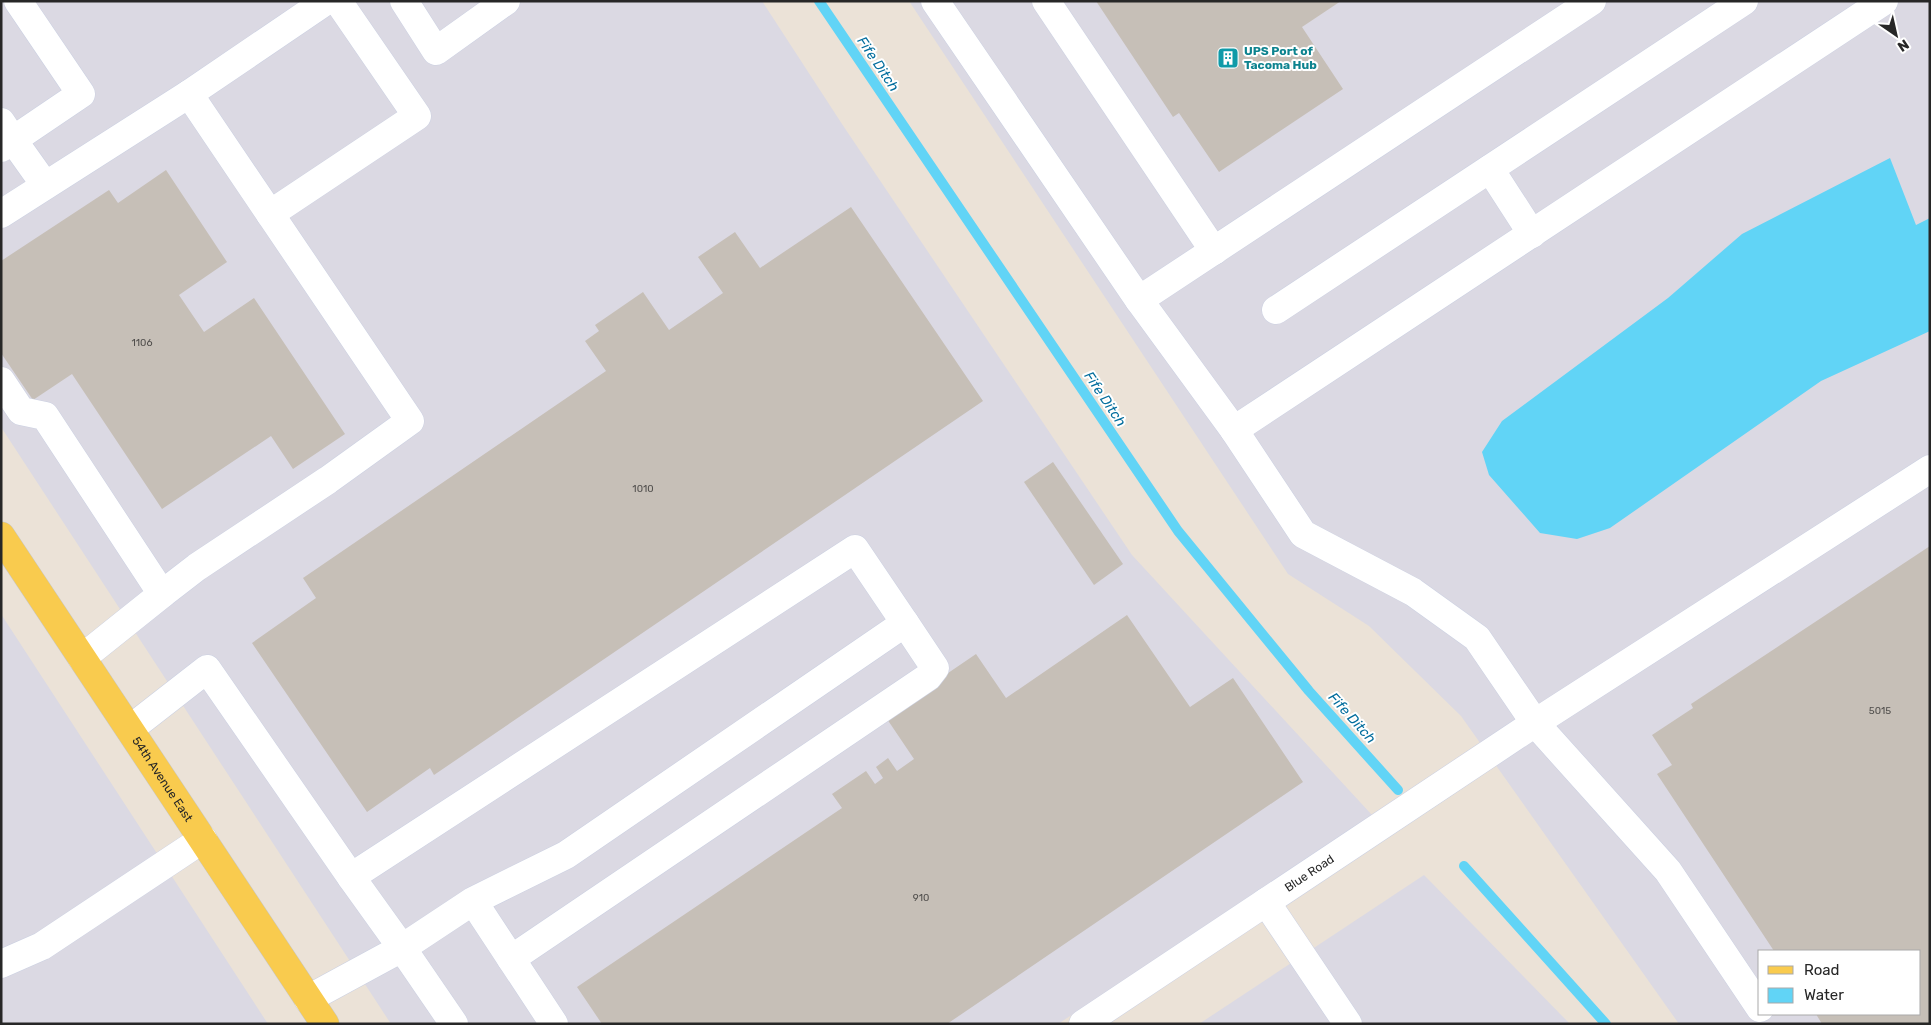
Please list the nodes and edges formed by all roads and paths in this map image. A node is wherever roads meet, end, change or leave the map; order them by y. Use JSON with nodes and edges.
{"nodes":[{"id":1,"x":18,"y":1,"type":"edge"},
{"id":2,"x":326,"y":1,"type":"edge"},
{"id":3,"x":338,"y":1,"type":"edge"},
{"id":4,"x":404,"y":1,"type":"edge"},
{"id":5,"x":506,"y":1,"type":"edge"},
{"id":6,"x":935,"y":1,"type":"edge"},
{"id":7,"x":1046,"y":1,"type":"edge"},
{"id":8,"x":1592,"y":1,"type":"edge"},
{"id":9,"x":1744,"y":1,"type":"edge"},
{"id":10,"x":1884,"y":1,"type":"edge"},
{"id":11,"x":189,"y":94,"type":"junction"},
{"id":12,"x":5,"y":136,"type":"edge"},
{"id":13,"x":1490,"y":168,"type":"junction"},
{"id":14,"x":45,"y":185,"type":"junction"},
{"id":15,"x":1,"y":214,"type":"edge"},
{"id":16,"x":270,"y":214,"type":"junction"},
{"id":17,"x":1532,"y":234,"type":"junction"},
{"id":18,"x":1214,"y":251,"type":"junction"},
{"id":19,"x":1139,"y":300,"type":"junction"},
{"id":20,"x":1276,"y":310,"type":"dead end"},
{"id":21,"x":1,"y":381,"type":"edge"},
{"id":22,"x":1234,"y":430,"type":"junction"},
{"id":23,"x":1930,"y":469,"type":"edge"},
{"id":24,"x":1,"y":536,"type":"edge"},
{"id":25,"x":162,"y":594,"type":"junction"},
{"id":26,"x":905,"y":623,"type":"junction"},
{"id":27,"x":82,"y":658,"type":"junction"},
{"id":28,"x":1536,"y":723,"type":"junction"},
{"id":29,"x":130,"y":729,"type":"junction"},
{"id":30,"x":203,"y":840,"type":"junction"},
{"id":31,"x":350,"y":877,"type":"junction"},
{"id":32,"x":473,"y":901,"type":"junction"},
{"id":33,"x":1266,"y":902,"type":"junction"},
{"id":34,"x":402,"y":948,"type":"junction"},
{"id":35,"x":511,"y":958,"type":"junction"},
{"id":36,"x":1,"y":964,"type":"edge"},
{"id":37,"x":308,"y":999,"type":"junction"},
{"id":38,"x":1758,"y":1005,"type":"edge"},
{"id":39,"x":324,"y":1024,"type":"edge"},
{"id":40,"x":454,"y":1024,"type":"edge"},
{"id":41,"x":554,"y":1024,"type":"edge"},
{"id":42,"x":1083,"y":1024,"type":"edge"},
{"id":43,"x":1348,"y":1024,"type":"edge"}],
"edges":[{"from":1,"to":12,"type":"street"},
{"from":2,"to":11,"type":"street"},
{"from":3,"to":16,"type":"street"},
{"from":4,"to":5,"type":"street"},
{"from":6,"to":19,"type":"street"},
{"from":7,"to":18,"type":"street"},
{"from":8,"to":18,"type":"street"},
{"from":9,"to":13,"type":"street"},
{"from":10,"to":17,"type":"street"},
{"from":11,"to":14,"type":"street"},
{"from":11,"to":16,"type":"street"},
{"from":12,"to":14,"type":"street"},
{"from":13,"to":17,"type":"street"},
{"from":13,"to":20,"type":"street"},
{"from":14,"to":15,"type":"street"},
{"from":16,"to":25,"type":"street"},
{"from":17,"to":22,"type":"street"},
{"from":18,"to":19,"type":"street"},
{"from":19,"to":22,"type":"street"},
{"from":21,"to":25,"type":"street"},
{"from":22,"to":28,"type":"street"},
{"from":23,"to":28,"type":"street","name":"Blue Road"},
{"from":24,"to":27,"type":"main road","name":"54th Avenue East"},
{"from":25,"to":27,"type":"street"},
{"from":26,"to":31,"type":"street"},
{"from":26,"to":32,"type":"street"},
{"from":26,"to":35,"type":"street"},
{"from":27,"to":29,"type":"main road","name":"54th Avenue East"},
{"from":28,"to":33,"type":"street","name":"Blue Road"},
{"from":28,"to":38,"type":"street"},
{"from":29,"to":30,"type":"main road","name":"54th Avenue East"},
{"from":29,"to":31,"type":"street"},
{"from":30,"to":36,"type":"street"},
{"from":30,"to":37,"type":"main road","name":"54th Avenue East"},
{"from":31,"to":34,"type":"street"},
{"from":32,"to":34,"type":"street"},
{"from":32,"to":35,"type":"street"},
{"from":33,"to":42,"type":"street","name":"Blue Road"},
{"from":33,"to":43,"type":"street"},
{"from":34,"to":37,"type":"street"},
{"from":34,"to":40,"type":"street"},
{"from":35,"to":41,"type":"street"},
{"from":37,"to":39,"type":"main road","name":"54th Avenue East"}]}
